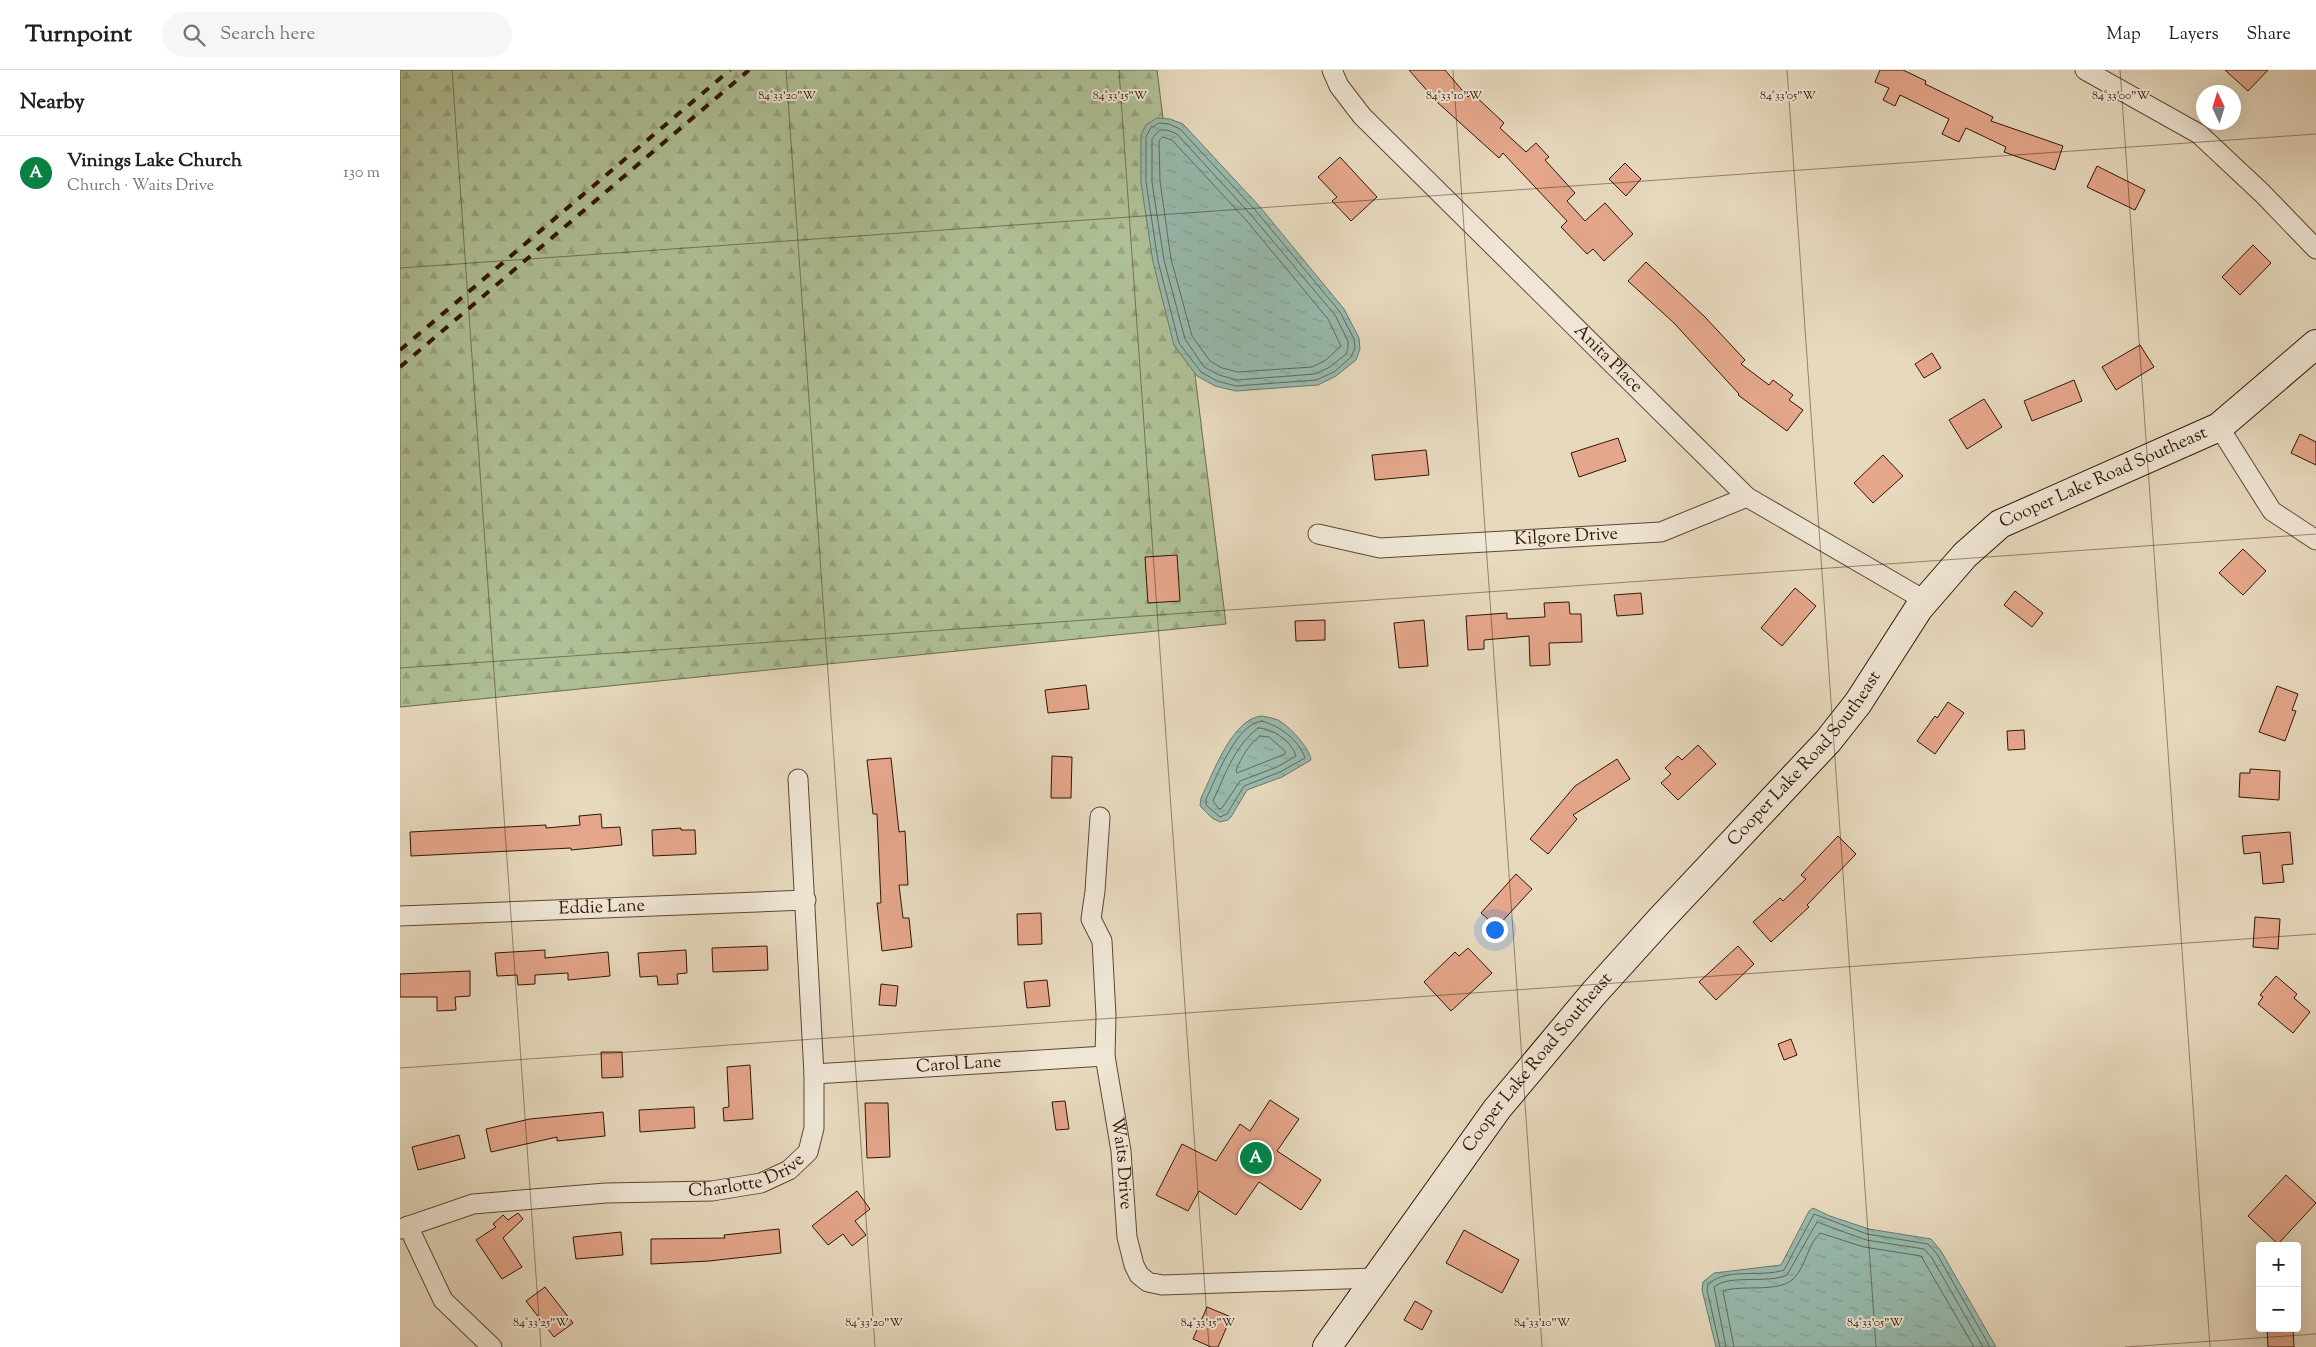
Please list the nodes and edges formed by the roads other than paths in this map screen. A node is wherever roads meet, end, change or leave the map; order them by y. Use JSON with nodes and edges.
{"nodes":[{"id":1,"x":1332,"y":70,"type":"edge"},
{"id":2,"x":2085,"y":70,"type":"edge"},
{"id":3,"x":2316,"y":249,"type":"edge"},
{"id":4,"x":2316,"y":344,"type":"edge"},
{"id":5,"x":2219,"y":427,"type":"junction"},
{"id":6,"x":1747,"y":497,"type":"junction"},
{"id":7,"x":1318,"y":534,"type":"dead end"},
{"id":8,"x":2316,"y":540,"type":"edge"},
{"id":9,"x":1926,"y":600,"type":"junction"},
{"id":10,"x":798,"y":779,"type":"dead end"},
{"id":11,"x":1100,"y":817,"type":"dead end"},
{"id":12,"x":806,"y":900,"type":"junction"},
{"id":13,"x":400,"y":916,"type":"edge"},
{"id":14,"x":1104,"y":1056,"type":"junction"},
{"id":15,"x":814,"y":1074,"type":"junction"},
{"id":16,"x":404,"y":1228,"type":"edge"},
{"id":17,"x":1374,"y":1278,"type":"junction"},
{"id":18,"x":492,"y":1347,"type":"edge"},
{"id":19,"x":1327,"y":1347,"type":"edge"}],
"edges":[{"from":1,"to":6,"type":"street","name":"Anita Place"},
{"from":2,"to":3,"type":"street"},
{"from":4,"to":5,"type":"street","name":"Cooper Lake Road Southeast"},
{"from":5,"to":8,"type":"street"},
{"from":5,"to":9,"type":"street","name":"Cooper Lake Road Southeast"},
{"from":6,"to":7,"type":"street","name":"Kilgore Drive"},
{"from":6,"to":9,"type":"street","name":"Anita Place"},
{"from":9,"to":17,"type":"street","name":"Cooper Lake Road Southeast"},
{"from":10,"to":12,"type":"street","name":"Charlotte Drive"},
{"from":11,"to":14,"type":"street","name":"Waits Drive"},
{"from":12,"to":13,"type":"street","name":"Eddie Lane"},
{"from":12,"to":15,"type":"street","name":"Charlotte Drive"},
{"from":14,"to":15,"type":"street","name":"Carol Lane"},
{"from":14,"to":17,"type":"street","name":"Waits Drive"},
{"from":15,"to":16,"type":"street","name":"Charlotte Drive"},
{"from":16,"to":18,"type":"street"},
{"from":17,"to":19,"type":"street","name":"Cooper Lake Road Southeast"}]}
